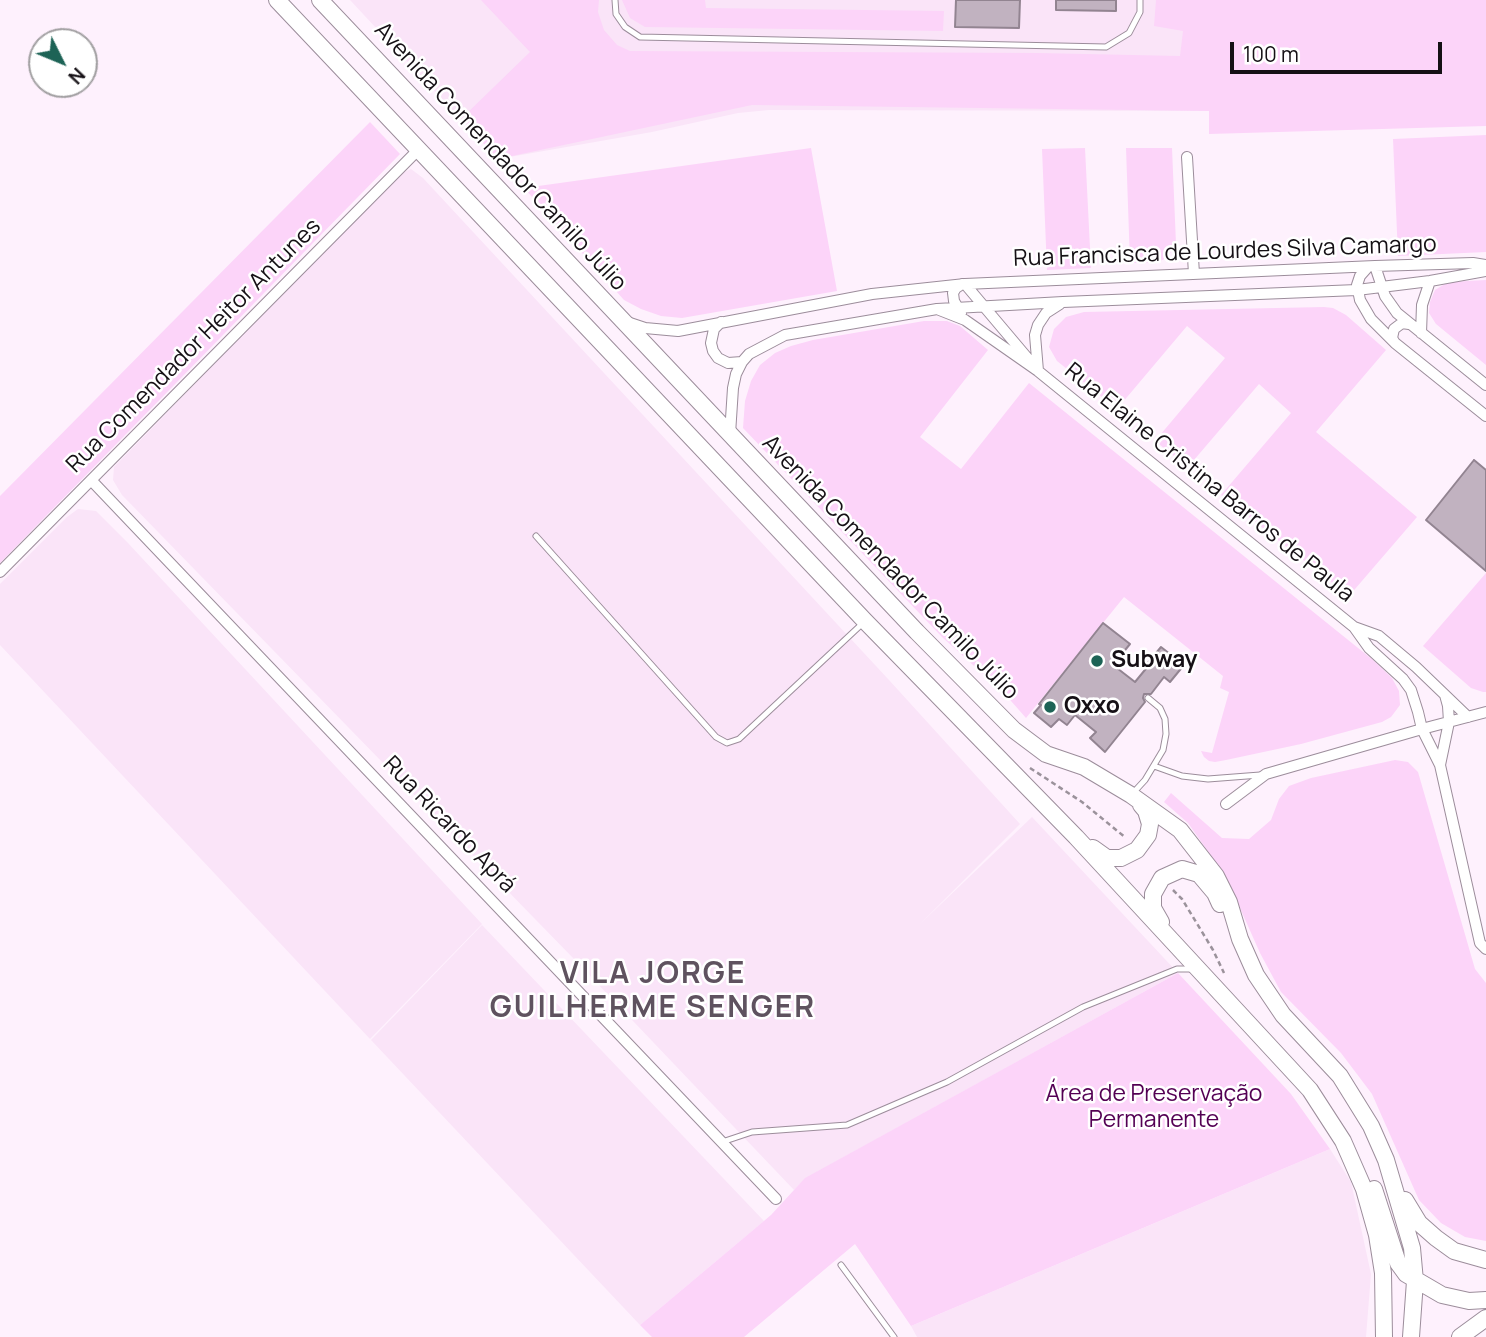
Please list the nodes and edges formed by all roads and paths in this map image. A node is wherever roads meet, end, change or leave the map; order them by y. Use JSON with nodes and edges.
{"nodes":[{"id":1,"x":276,"y":0,"type":"edge"},
{"id":2,"x":320,"y":0,"type":"edge"},
{"id":3,"x":615,"y":0,"type":"edge"},
{"id":4,"x":1140,"y":0,"type":"edge"},
{"id":5,"x":418,"y":150,"type":"junction"},
{"id":6,"x":1187,"y":157,"type":"dead end"},
{"id":7,"x":1486,"y":265,"type":"edge"},
{"id":8,"x":1371,"y":267,"type":"junction"},
{"id":9,"x":1486,"y":271,"type":"edge"},
{"id":10,"x":1194,"y":274,"type":"junction"},
{"id":11,"x":1430,"y":281,"type":"junction"},
{"id":12,"x":963,"y":284,"type":"junction"},
{"id":13,"x":1381,"y":286,"type":"junction"},
{"id":14,"x":1357,"y":290,"type":"junction"},
{"id":15,"x":1063,"y":302,"type":"junction"},
{"id":16,"x":984,"y":306,"type":"junction"},
{"id":17,"x":958,"y":308,"type":"junction"},
{"id":18,"x":937,"y":309,"type":"junction"},
{"id":19,"x":623,"y":321,"type":"junction"},
{"id":20,"x":721,"y":323,"type":"junction"},
{"id":21,"x":1409,"y":324,"type":"junction"},
{"id":22,"x":972,"y":325,"type":"junction"},
{"id":23,"x":1421,"y":333,"type":"junction"},
{"id":24,"x":1395,"y":344,"type":"junction"},
{"id":25,"x":741,"y":362,"type":"junction"},
{"id":26,"x":1038,"y":371,"type":"junction"},
{"id":27,"x":1486,"y":385,"type":"edge"},
{"id":28,"x":1486,"y":416,"type":"edge"},
{"id":29,"x":730,"y":434,"type":"junction"},
{"id":30,"x":91,"y":480,"type":"junction"},
{"id":31,"x":536,"y":536,"type":"dead end"},
{"id":32,"x":0,"y":572,"type":"edge"},
{"id":33,"x":865,"y":621,"type":"junction"},
{"id":34,"x":1354,"y":627,"type":"junction"},
{"id":35,"x":1442,"y":691,"type":"junction"},
{"id":36,"x":1148,"y":698,"type":"dead end"},
{"id":37,"x":1486,"y":712,"type":"edge"},
{"id":38,"x":1468,"y":717,"type":"junction"},
{"id":39,"x":1449,"y":722,"type":"junction"},
{"id":40,"x":1422,"y":729,"type":"junction"},
{"id":41,"x":1440,"y":765,"type":"junction"},
{"id":42,"x":1154,"y":766,"type":"junction"},
{"id":43,"x":1266,"y":774,"type":"junction"},
{"id":44,"x":1131,"y":795,"type":"junction"},
{"id":45,"x":1226,"y":804,"type":"dead end"},
{"id":46,"x":1076,"y":837,"type":"junction"},
{"id":47,"x":1240,"y":939,"type":"junction"},
{"id":48,"x":1173,"y":943,"type":"junction"},
{"id":49,"x":1486,"y":949,"type":"edge"},
{"id":50,"x":1199,"y":969,"type":"junction"},
{"id":51,"x":1331,"y":1122,"type":"junction"},
{"id":52,"x":722,"y":1142,"type":"junction"},
{"id":53,"x":1386,"y":1160,"type":"junction"},
{"id":54,"x":776,"y":1199,"type":"dead end"},
{"id":55,"x":1486,"y":1260,"type":"edge"},
{"id":56,"x":841,"y":1265,"type":"dead end"},
{"id":57,"x":1415,"y":1281,"type":"junction"},
{"id":58,"x":1486,"y":1300,"type":"edge"},
{"id":59,"x":1486,"y":1318,"type":"edge"},
{"id":60,"x":894,"y":1337,"type":"edge"},
{"id":61,"x":1384,"y":1337,"type":"edge"},
{"id":62,"x":1411,"y":1337,"type":"edge"},
{"id":63,"x":1460,"y":1337,"type":"edge"}],
"edges":[{"from":1,"to":5,"type":"main road"},
{"from":2,"to":19,"type":"main road","name":"Avenida Comendador Camilo Júlio"},
{"from":3,"to":4,"type":"lane"},
{"from":5,"to":30,"type":"street","name":"Rua Comendador Heitor Antunes"},
{"from":5,"to":33,"type":"main road"},
{"from":6,"to":10,"type":"street"},
{"from":7,"to":8,"type":"street","name":"Rua Francisca de Lourdes Silva Camargo"},
{"from":8,"to":10,"type":"street","name":"Rua Francisca de Lourdes Silva Camargo"},
{"from":8,"to":13,"type":"street"},
{"from":8,"to":14,"type":"street"},
{"from":9,"to":11,"type":"street","name":"Rua Francisca de Lourdes Silva Camargo"},
{"from":10,"to":12,"type":"street","name":"Rua Francisca de Lourdes Silva Camargo"},
{"from":11,"to":13,"type":"street","name":"Rua Francisca de Lourdes Silva Camargo"},
{"from":11,"to":23,"type":"street"},
{"from":12,"to":16,"type":"street"},
{"from":12,"to":17,"type":"street"},
{"from":12,"to":20,"type":"street","name":"Rua Francisca de Lourdes Silva Camargo"},
{"from":13,"to":14,"type":"street","name":"Rua Francisca de Lourdes Silva Camargo"},
{"from":13,"to":21,"type":"street"},
{"from":14,"to":15,"type":"street","name":"Rua Francisca de Lourdes Silva Camargo"},
{"from":14,"to":24,"type":"street"},
{"from":15,"to":16,"type":"street","name":"Rua Francisca de Lourdes Silva Camargo"},
{"from":15,"to":26,"type":"street","name":"Rua Elaine Cristina Barros de Paula"},
{"from":16,"to":17,"type":"street","name":"Rua Francisca de Lourdes Silva Camargo"},
{"from":16,"to":26,"type":"street","name":"Rua Elaine Cristina Barros de Paula"},
{"from":17,"to":18,"type":"street","name":"Rua Francisca de Lourdes Silva Camargo"},
{"from":17,"to":22,"type":"street","name":"Rua Elaine Cristina Barros de Paula"},
{"from":18,"to":22,"type":"street","name":"Rua Elaine Cristina Barros de Paula"},
{"from":18,"to":25,"type":"street","name":"Rua Francisca de Lourdes Silva Camargo"},
{"from":19,"to":20,"type":"street","name":"Rua Francisca de Lourdes Silva Camargo"},
{"from":19,"to":29,"type":"main road","name":"Avenida Comendador Camilo Júlio"},
{"from":20,"to":25,"type":"street"},
{"from":21,"to":23,"type":"street"},
{"from":21,"to":24,"type":"street"},
{"from":22,"to":26,"type":"street","name":"Rua Elaine Cristina Barros de Paula"},
{"from":23,"to":27,"type":"street"},
{"from":24,"to":28,"type":"street"},
{"from":25,"to":29,"type":"street"},
{"from":26,"to":34,"type":"street","name":"Rua Elaine Cristina Barros de Paula"},
{"from":29,"to":44,"type":"main road","name":"Avenida Comendador Camilo Júlio"},
{"from":30,"to":32,"type":"street","name":"Rua Comendador Heitor Antunes"},
{"from":30,"to":52,"type":"street","name":"Rua Ricardo Aprá"},
{"from":31,"to":33,"type":"lane"},
{"from":33,"to":46,"type":"main road"},
{"from":34,"to":35,"type":"street","name":"Rua Elaine Cristina Barros de Paula"},
{"from":34,"to":40,"type":"street","name":"Rua Elaine Cristina Barros de Paula"},
{"from":35,"to":38,"type":"street","name":"Rua Elaine Cristina Barros de Paula"},
{"from":35,"to":39,"type":"street"},
{"from":36,"to":42,"type":"lane"},
{"from":37,"to":38,"type":"street"},
{"from":38,"to":39,"type":"street"},
{"from":39,"to":40,"type":"street"},
{"from":39,"to":41,"type":"street"},
{"from":40,"to":41,"type":"street","name":"Rua Elaine Cristina Barros de Paula"},
{"from":40,"to":43,"type":"street"},
{"from":41,"to":49,"type":"street"},
{"from":42,"to":43,"type":"lane"},
{"from":42,"to":44,"type":"lane"},
{"from":43,"to":45,"type":"street"},
{"from":44,"to":46,"type":"main road"},
{"from":44,"to":47,"type":"main road","name":"Avenida Comendador Camilo Júlio"},
{"from":46,"to":48,"type":"main road"},
{"from":47,"to":48,"type":"main road"},
{"from":47,"to":53,"type":"main road","name":"Avenida Comendador Camilo Júlio"},
{"from":48,"to":50,"type":"main road"},
{"from":50,"to":51,"type":"main road"},
{"from":50,"to":52,"type":"lane"},
{"from":51,"to":57,"type":"main road"},
{"from":51,"to":61,"type":"main road"},
{"from":52,"to":54,"type":"street","name":"Rua Ricardo Aprá"},
{"from":53,"to":55,"type":"main road"},
{"from":53,"to":57,"type":"main road","name":"Avenida Comendador Camilo Júlio"},
{"from":56,"to":60,"type":"lane"},
{"from":57,"to":58,"type":"main road"},
{"from":57,"to":62,"type":"main road","name":"Avenida Comendador Camilo Júlio"},
{"from":59,"to":63,"type":"main road"}]}
